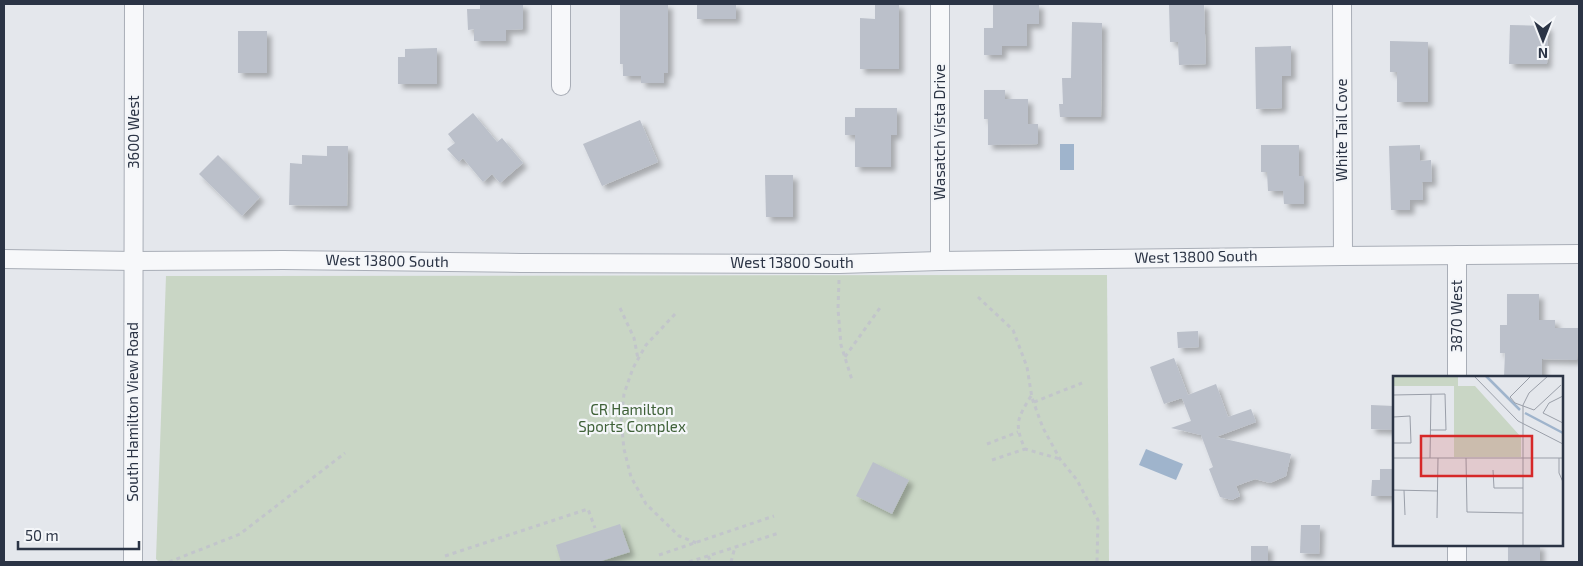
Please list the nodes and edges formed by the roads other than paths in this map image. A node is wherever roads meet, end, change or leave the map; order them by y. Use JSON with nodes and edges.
{"nodes":[{"id":1,"x":134,"y":4,"type":"edge"},
{"id":2,"x":562,"y":4,"type":"edge"},
{"id":3,"x":940,"y":4,"type":"edge"},
{"id":4,"x":1342,"y":4,"type":"edge"},
{"id":5,"x":561,"y":86,"type":"dead end"},
{"id":6,"x":1579,"y":254,"type":"edge"},
{"id":7,"x":1457,"y":255,"type":"junction"},
{"id":8,"x":1343,"y":256,"type":"junction"},
{"id":9,"x":4,"y":259,"type":"edge"},
{"id":10,"x":134,"y":261,"type":"junction"},
{"id":11,"x":940,"y":261,"type":"junction"},
{"id":12,"x":1457,"y":376,"type":"edge"},
{"id":13,"x":1457,"y":546,"type":"edge"},
{"id":14,"x":133,"y":562,"type":"edge"},
{"id":15,"x":1457,"y":562,"type":"edge"}],
"edges":[{"from":1,"to":10,"type":"street","name":"3600 West"},
{"from":2,"to":5,"type":"street"},
{"from":3,"to":11,"type":"street","name":"Wasatch Vista Drive"},
{"from":4,"to":8,"type":"street","name":"White Tail Cove"},
{"from":6,"to":7,"type":"street","name":"West 13800 South"},
{"from":7,"to":8,"type":"street","name":"West 13800 South"},
{"from":7,"to":12,"type":"street","name":"3870 West"},
{"from":8,"to":11,"type":"street","name":"West 13800 South"},
{"from":9,"to":10,"type":"street","name":"West 13800 South"},
{"from":10,"to":11,"type":"street","name":"West 13800 South"},
{"from":10,"to":14,"type":"street","name":"South Hamilton View Road"},
{"from":13,"to":15,"type":"street"}]}
